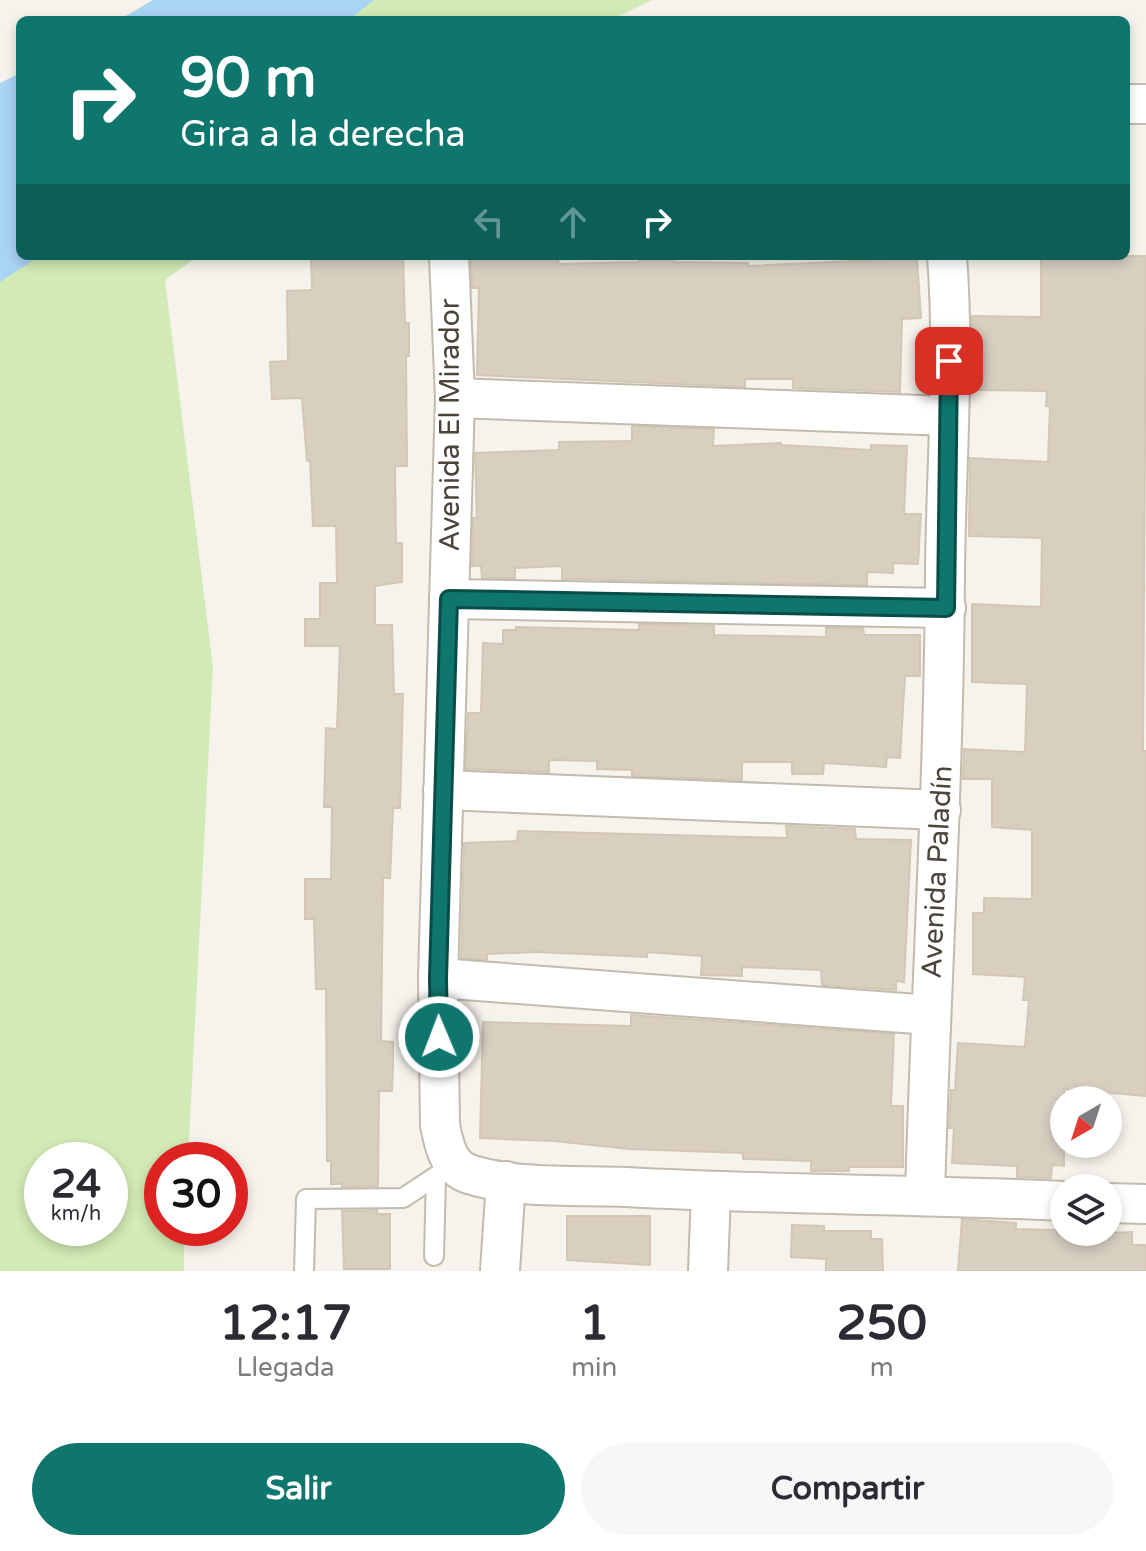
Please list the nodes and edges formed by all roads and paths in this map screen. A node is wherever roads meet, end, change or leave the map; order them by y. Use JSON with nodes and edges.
{"nodes":[{"id":1,"x":449,"y":260,"type":"edge"},
{"id":2,"x":947,"y":260,"type":"edge"},
{"id":3,"x":455,"y":398,"type":"junction"},
{"id":4,"x":949,"y":416,"type":"junction"},
{"id":5,"x":449,"y":599,"type":"junction"},
{"id":6,"x":946,"y":608,"type":"junction"},
{"id":7,"x":443,"y":790,"type":"junction"},
{"id":8,"x":941,"y":810,"type":"junction"},
{"id":9,"x":438,"y":978,"type":"junction"},
{"id":10,"x":930,"y":1015,"type":"junction"},
{"id":11,"x":444,"y":1171,"type":"junction"},
{"id":12,"x":506,"y":1181,"type":"junction"},
{"id":13,"x":711,"y":1192,"type":"junction"},
{"id":14,"x":925,"y":1194,"type":"junction"},
{"id":15,"x":1050,"y":1200,"type":"edge"},
{"id":16,"x":1122,"y":1203,"type":"edge"},
{"id":17,"x":1146,"y":1204,"type":"edge"},
{"id":18,"x":434,"y":1256,"type":"dead end"},
{"id":19,"x":304,"y":1271,"type":"edge"},
{"id":20,"x":500,"y":1271,"type":"edge"},
{"id":21,"x":708,"y":1271,"type":"edge"}],
"edges":[{"from":1,"to":3,"type":"street","name":"Avenida El Mirador"},
{"from":2,"to":4,"type":"street","name":"Avenida Paladín"},
{"from":3,"to":4,"type":"street"},
{"from":3,"to":5,"type":"street","name":"Avenida El Mirador"},
{"from":4,"to":6,"type":"street","name":"Avenida Paladín"},
{"from":5,"to":6,"type":"street"},
{"from":5,"to":7,"type":"street","name":"Avenida El Mirador"},
{"from":6,"to":8,"type":"street","name":"Avenida Paladín"},
{"from":7,"to":8,"type":"street"},
{"from":7,"to":9,"type":"street","name":"Avenida El Mirador"},
{"from":8,"to":10,"type":"street","name":"Avenida Paladín"},
{"from":9,"to":10,"type":"street"},
{"from":9,"to":11,"type":"street","name":"Avenida El Mirador"},
{"from":10,"to":14,"type":"street","name":"Avenida Paladín"},
{"from":11,"to":12,"type":"street"},
{"from":11,"to":18,"type":"lane"},
{"from":11,"to":19,"type":"lane"},
{"from":12,"to":13,"type":"street"},
{"from":12,"to":20,"type":"street"},
{"from":13,"to":14,"type":"street"},
{"from":13,"to":21,"type":"street"},
{"from":14,"to":15,"type":"street"},
{"from":16,"to":17,"type":"street"}]}
